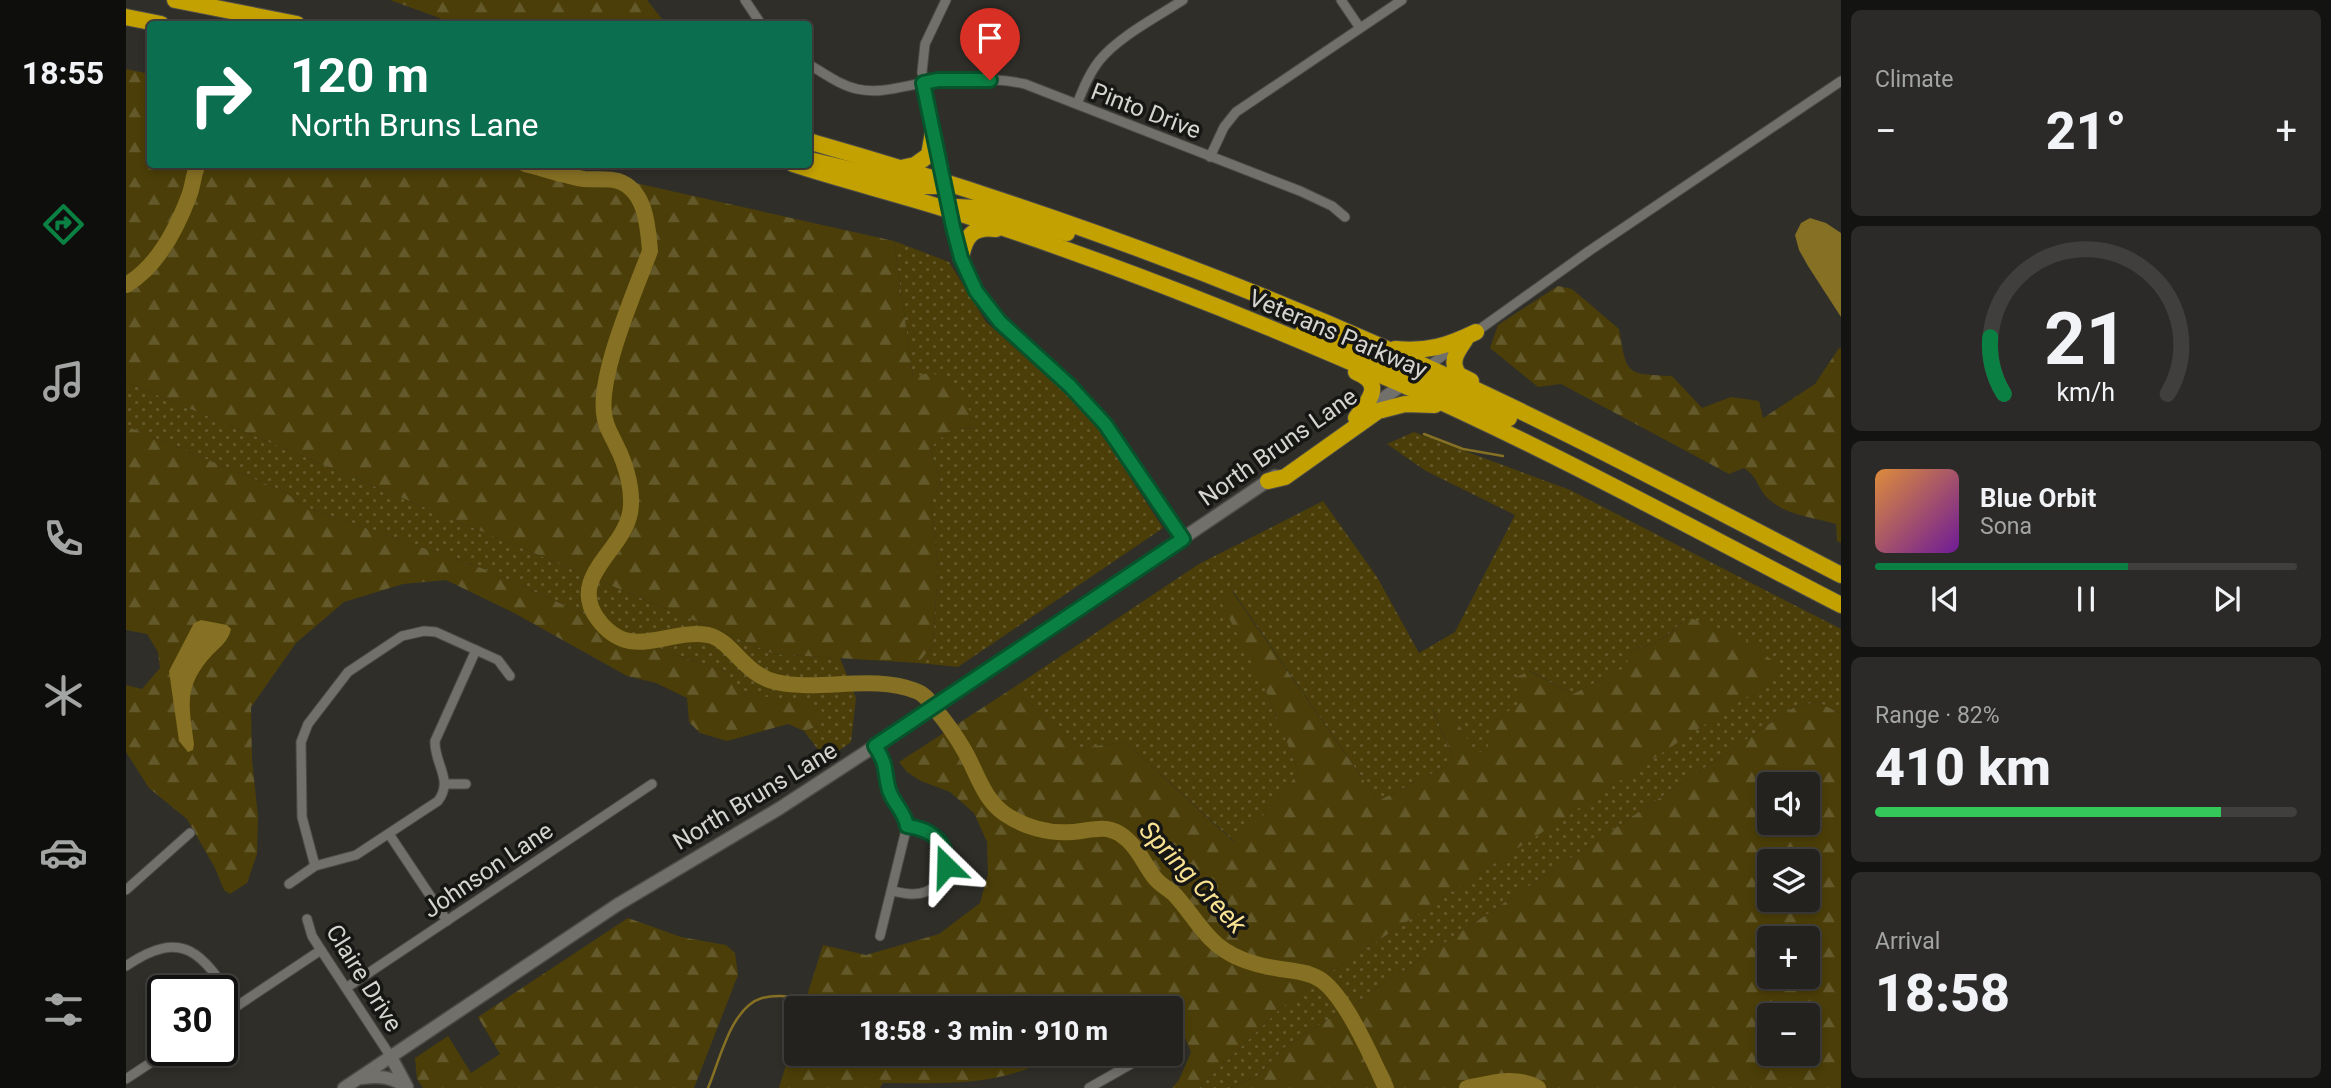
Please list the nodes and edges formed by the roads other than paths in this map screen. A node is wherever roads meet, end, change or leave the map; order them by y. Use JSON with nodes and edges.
{"nodes":[{"id":1,"x":175,"y":0,"type":"edge"},
{"id":2,"x":745,"y":0,"type":"edge"},
{"id":3,"x":946,"y":0,"type":"edge"},
{"id":4,"x":1183,"y":0,"type":"edge"},
{"id":5,"x":1341,"y":0,"type":"edge"},
{"id":6,"x":1402,"y":0,"type":"edge"},
{"id":7,"x":1170,"y":3,"type":"edge"},
{"id":8,"x":126,"y":18,"type":"edge"},
{"id":9,"x":282,"y":21,"type":"edge"},
{"id":10,"x":759,"y":21,"type":"edge"},
{"id":11,"x":147,"y":22,"type":"edge"},
{"id":12,"x":1360,"y":28,"type":"junction"},
{"id":13,"x":812,"y":66,"type":"edge"},
{"id":14,"x":1841,"y":81,"type":"edge"},
{"id":15,"x":923,"y":83,"type":"junction"},
{"id":16,"x":1077,"y":104,"type":"junction"},
{"id":17,"x":933,"y":132,"type":"junction"},
{"id":18,"x":812,"y":142,"type":"edge"},
{"id":19,"x":1210,"y":156,"type":"junction"},
{"id":20,"x":812,"y":161,"type":"edge"},
{"id":21,"x":807,"y":168,"type":"edge"},
{"id":22,"x":901,"y":168,"type":"junction"},
{"id":23,"x":945,"y":183,"type":"junction"},
{"id":24,"x":950,"y":210,"type":"junction"},
{"id":25,"x":1345,"y":217,"type":"dead end"},
{"id":26,"x":1007,"y":230,"type":"junction"},
{"id":27,"x":961,"y":258,"type":"junction"},
{"id":28,"x":1177,"y":264,"type":"junction"},
{"id":29,"x":1220,"y":308,"type":"junction"},
{"id":30,"x":1241,"y":317,"type":"junction"},
{"id":31,"x":1471,"y":336,"type":"junction"},
{"id":32,"x":1386,"y":349,"type":"junction"},
{"id":33,"x":1426,"y":368,"type":"junction"},
{"id":34,"x":1403,"y":385,"type":"junction"},
{"id":35,"x":1450,"y":407,"type":"junction"},
{"id":36,"x":1356,"y":418,"type":"junction"},
{"id":37,"x":1570,"y":436,"type":"junction"},
{"id":38,"x":1626,"y":464,"type":"junction"},
{"id":39,"x":1268,"y":481,"type":"junction"},
{"id":40,"x":1183,"y":539,"type":"junction"},
{"id":41,"x":1841,"y":575,"type":"edge"},
{"id":42,"x":1841,"y":605,"type":"edge"},
{"id":43,"x":476,"y":650,"type":"junction"},
{"id":44,"x":510,"y":676,"type":"dead end"},
{"id":45,"x":875,"y":746,"type":"junction"},
{"id":46,"x":466,"y":783,"type":"dead end"},
{"id":47,"x":445,"y":784,"type":"junction"},
{"id":48,"x":652,"y":784,"type":"dead end"},
{"id":49,"x":907,"y":826,"type":"junction"},
{"id":50,"x":190,"y":833,"type":"dead end"},
{"id":51,"x":389,"y":834,"type":"junction"},
{"id":52,"x":315,"y":866,"type":"junction"},
{"id":53,"x":289,"y":884,"type":"dead end"},
{"id":54,"x":126,"y":890,"type":"edge"},
{"id":55,"x":892,"y":891,"type":"junction"},
{"id":56,"x":307,"y":919,"type":"dead end"},
{"id":57,"x":447,"y":921,"type":"junction"},
{"id":58,"x":880,"y":936,"type":"dead end"},
{"id":59,"x":321,"y":950,"type":"junction"},
{"id":60,"x":126,"y":965,"type":"edge"},
{"id":61,"x":216,"y":975,"type":"edge"},
{"id":62,"x":346,"y":988,"type":"junction"},
{"id":63,"x":238,"y":1005,"type":"edge"},
{"id":64,"x":391,"y":1056,"type":"junction"},
{"id":65,"x":147,"y":1065,"type":"edge"},
{"id":66,"x":1128,"y":1066,"type":"edge"},
{"id":67,"x":126,"y":1079,"type":"edge"},
{"id":68,"x":358,"y":1079,"type":"junction"},
{"id":69,"x":344,"y":1088,"type":"edge"},
{"id":70,"x":407,"y":1088,"type":"edge"},
{"id":71,"x":1089,"y":1088,"type":"edge"}],
"edges":[{"from":1,"to":9,"type":"highway"},
{"from":2,"to":10,"type":"street"},
{"from":3,"to":15,"type":"street"},
{"from":4,"to":7,"type":"street"},
{"from":5,"to":12,"type":"street"},
{"from":6,"to":12,"type":"street"},
{"from":7,"to":16,"type":"street"},
{"from":8,"to":11,"type":"highway"},
{"from":12,"to":19,"type":"street"},
{"from":13,"to":15,"type":"street","name":"Pinto Drive"},
{"from":14,"to":31,"type":"street","name":"North Bruns Lane"},
{"from":15,"to":16,"type":"street","name":"Pinto Drive"},
{"from":15,"to":17,"type":"street"},
{"from":16,"to":19,"type":"street","name":"Pinto Drive"},
{"from":17,"to":22,"type":"highway"},
{"from":17,"to":23,"type":"street"},
{"from":18,"to":22,"type":"highway","name":"Veterans Parkway"},
{"from":19,"to":25,"type":"street","name":"Pinto Drive"},
{"from":20,"to":23,"type":"highway"},
{"from":21,"to":24,"type":"highway","name":"Veterans Parkway"},
{"from":22,"to":23,"type":"highway","name":"Veterans Parkway"},
{"from":23,"to":24,"type":"street"},
{"from":23,"to":28,"type":"highway","name":"Veterans Parkway"},
{"from":24,"to":26,"type":"highway","name":"Veterans Parkway"},
{"from":24,"to":27,"type":"street"},
{"from":24,"to":28,"type":"highway"},
{"from":26,"to":27,"type":"highway"},
{"from":26,"to":29,"type":"highway","name":"Veterans Parkway"},
{"from":27,"to":40,"type":"street"},
{"from":28,"to":32,"type":"highway","name":"Veterans Parkway"},
{"from":29,"to":30,"type":"highway","name":"Veterans Parkway"},
{"from":29,"to":33,"type":"highway"},
{"from":30,"to":34,"type":"highway","name":"Veterans Parkway"},
{"from":30,"to":36,"type":"highway"},
{"from":31,"to":32,"type":"highway"},
{"from":31,"to":33,"type":"street","name":"North Bruns Lane"},
{"from":31,"to":37,"type":"highway"},
{"from":32,"to":33,"type":"highway","name":"Veterans Parkway"},
{"from":33,"to":34,"type":"main road","name":"North Bruns Lane"},
{"from":33,"to":37,"type":"highway","name":"Veterans Parkway"},
{"from":34,"to":35,"type":"highway","name":"Veterans Parkway"},
{"from":34,"to":36,"type":"main road","name":"North Bruns Lane"},
{"from":34,"to":38,"type":"highway"},
{"from":35,"to":39,"type":"highway"},
{"from":35,"to":42,"type":"highway","name":"Veterans Parkway"},
{"from":36,"to":39,"type":"main road","name":"North Bruns Lane"},
{"from":37,"to":38,"type":"highway","name":"Veterans Parkway"},
{"from":38,"to":41,"type":"highway","name":"Veterans Parkway"},
{"from":39,"to":40,"type":"main road","name":"North Bruns Lane"},
{"from":40,"to":45,"type":"main road","name":"North Bruns Lane"},
{"from":43,"to":44,"type":"street"},
{"from":43,"to":47,"type":"street"},
{"from":43,"to":52,"type":"street"},
{"from":45,"to":49,"type":"street"},
{"from":45,"to":64,"type":"main road","name":"North Bruns Lane"},
{"from":46,"to":47,"type":"street"},
{"from":47,"to":51,"type":"street"},
{"from":48,"to":57,"type":"street","name":"Johnson Lane"},
{"from":49,"to":55,"type":"street"},
{"from":49,"to":55,"type":"street"},
{"from":50,"to":54,"type":"street"},
{"from":51,"to":52,"type":"street"},
{"from":51,"to":57,"type":"street"},
{"from":52,"to":53,"type":"street"},
{"from":55,"to":58,"type":"street"},
{"from":56,"to":59,"type":"street","name":"Claire Drive"},
{"from":57,"to":62,"type":"street","name":"Johnson Lane"},
{"from":59,"to":62,"type":"street","name":"Claire Drive"},
{"from":59,"to":63,"type":"street"},
{"from":60,"to":61,"type":"street"},
{"from":62,"to":64,"type":"street","name":"Claire Drive"},
{"from":64,"to":68,"type":"main road","name":"North Bruns Lane"},
{"from":64,"to":70,"type":"main road"},
{"from":65,"to":67,"type":"street"},
{"from":66,"to":71,"type":"street"},
{"from":68,"to":69,"type":"main road","name":"North Bruns Lane"},
{"from":68,"to":70,"type":"main road"}]}
